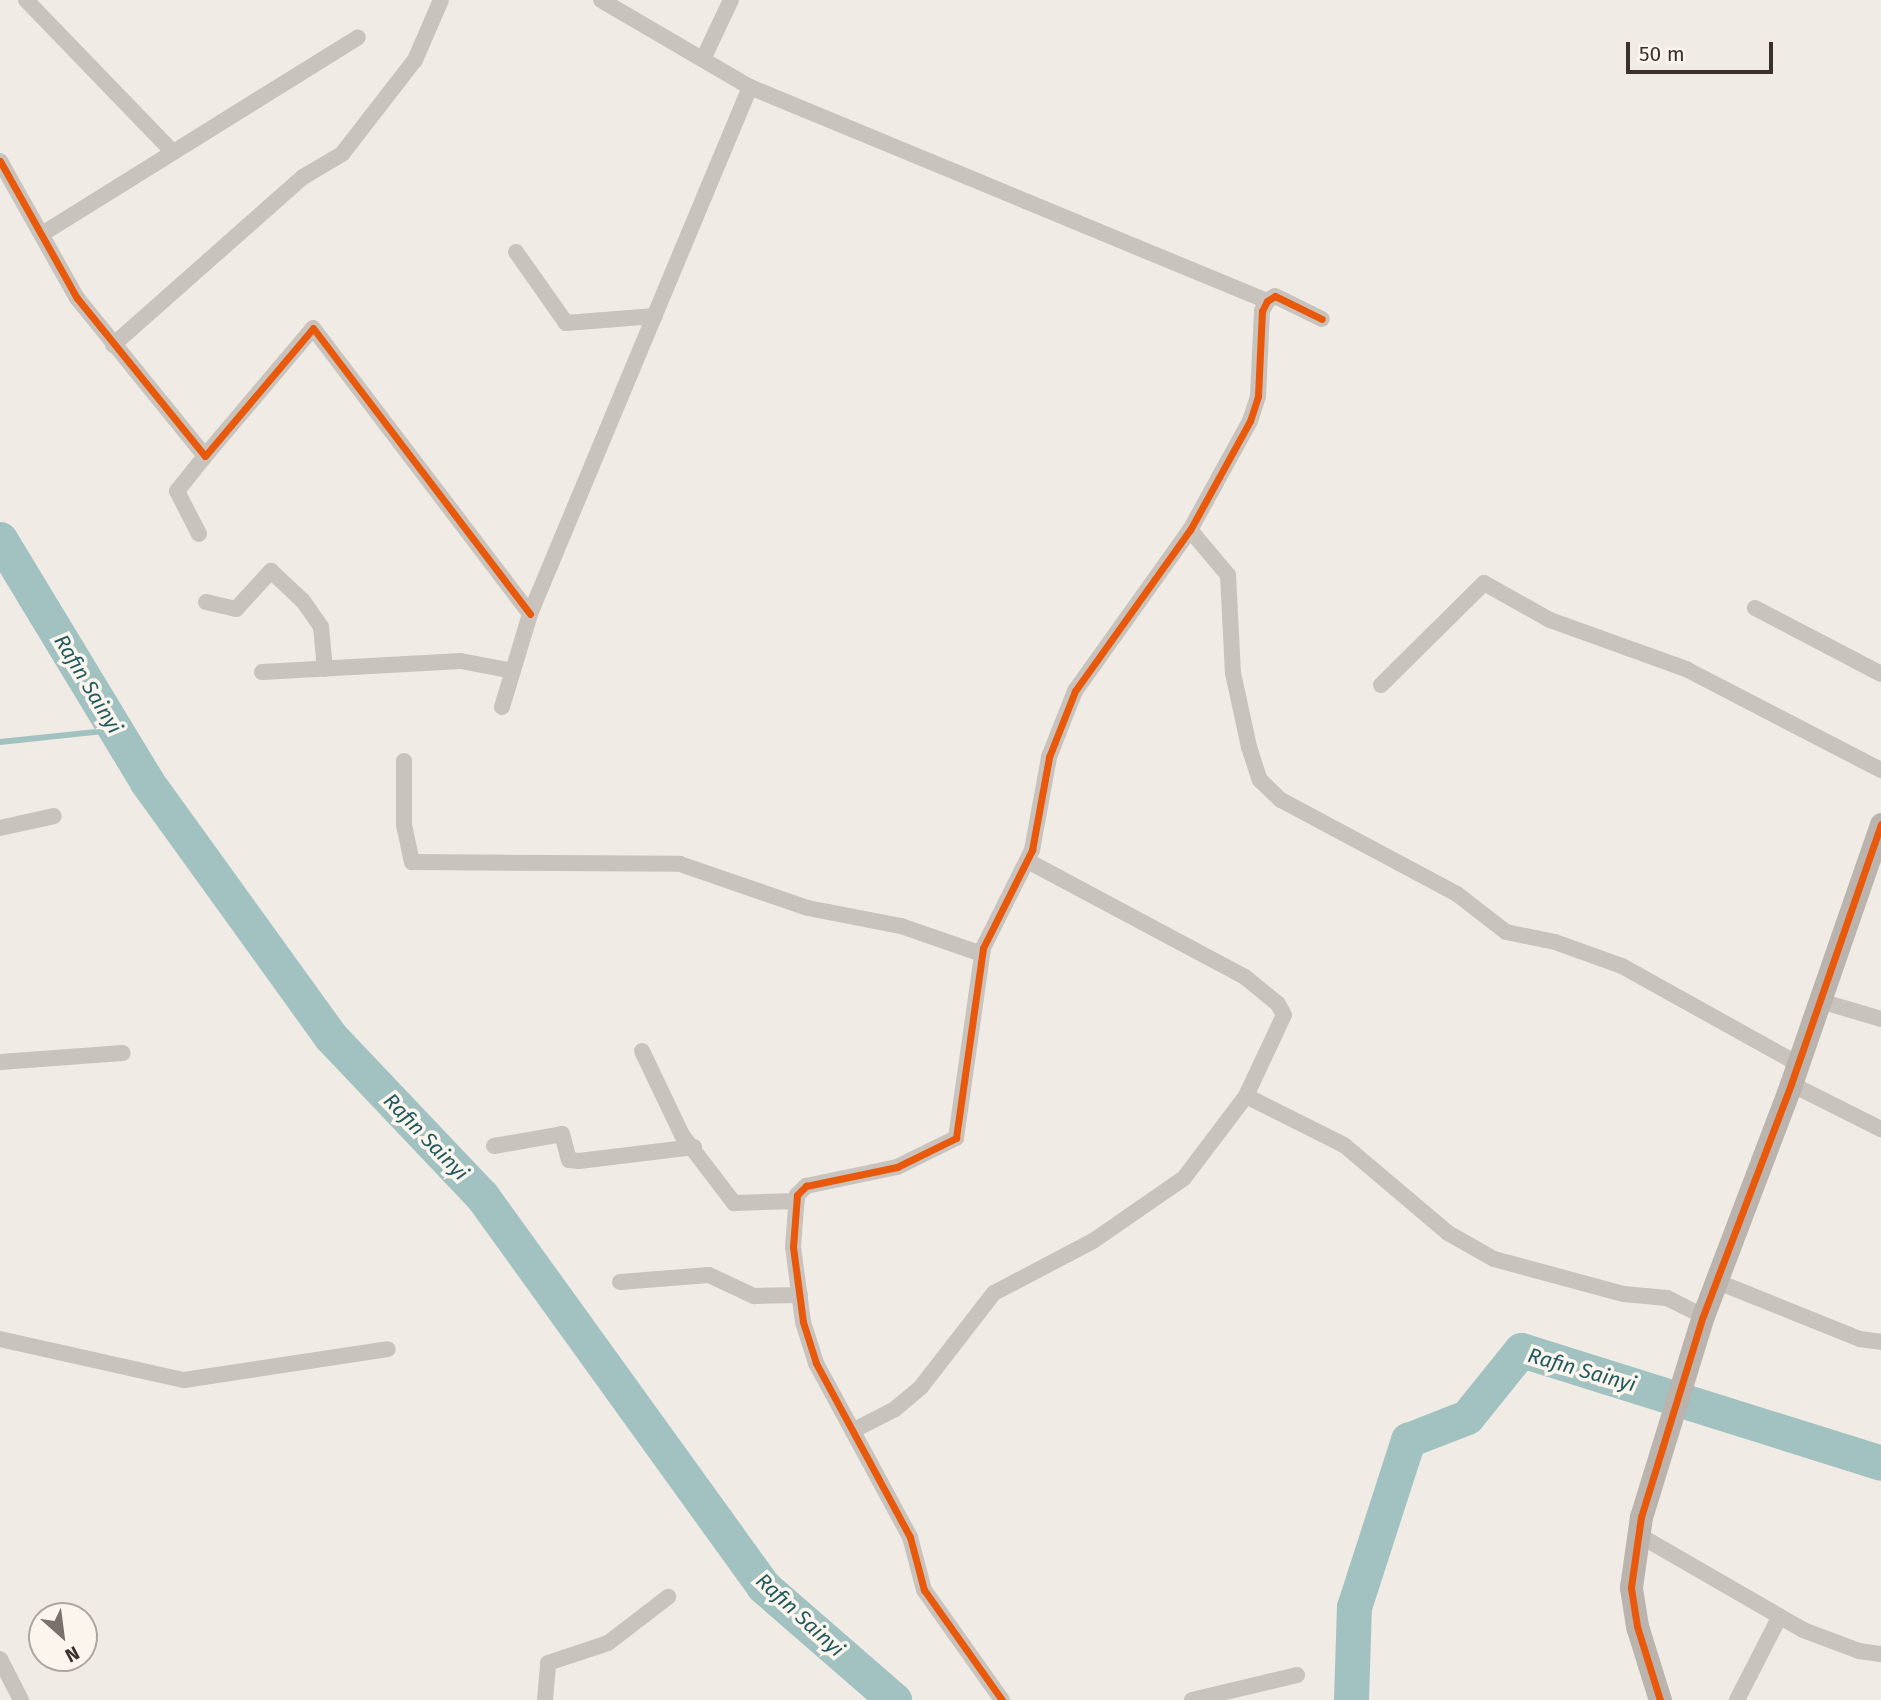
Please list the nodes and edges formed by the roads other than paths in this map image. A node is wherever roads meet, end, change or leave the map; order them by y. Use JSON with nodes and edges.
{"nodes":[{"id":1,"x":26,"y":0,"type":"edge"},
{"id":2,"x":441,"y":0,"type":"edge"},
{"id":3,"x":601,"y":0,"type":"edge"},
{"id":4,"x":731,"y":0,"type":"edge"},
{"id":5,"x":358,"y":37,"type":"dead end"},
{"id":6,"x":704,"y":57,"type":"junction"},
{"id":7,"x":750,"y":87,"type":"junction"},
{"id":8,"x":173,"y":152,"type":"junction"},
{"id":9,"x":0,"y":161,"type":"edge"},
{"id":10,"x":42,"y":234,"type":"junction"},
{"id":11,"x":516,"y":252,"type":"dead end"},
{"id":12,"x":1266,"y":301,"type":"junction"},
{"id":13,"x":655,"y":316,"type":"junction"},
{"id":14,"x":1322,"y":319,"type":"dead end"},
{"id":15,"x":113,"y":345,"type":"junction"},
{"id":16,"x":205,"y":456,"type":"junction"},
{"id":17,"x":1190,"y":530,"type":"junction"},
{"id":18,"x":199,"y":534,"type":"dead end"},
{"id":19,"x":206,"y":602,"type":"dead end"},
{"id":20,"x":1755,"y":608,"type":"dead end"},
{"id":21,"x":530,"y":614,"type":"junction"},
{"id":22,"x":325,"y":669,"type":"junction"},
{"id":23,"x":513,"y":671,"type":"junction"},
{"id":24,"x":262,"y":672,"type":"dead end"},
{"id":25,"x":1881,"y":674,"type":"edge"},
{"id":26,"x":1381,"y":685,"type":"dead end"},
{"id":27,"x":502,"y":708,"type":"dead end"},
{"id":28,"x":404,"y":761,"type":"dead end"},
{"id":29,"x":1881,"y":770,"type":"edge"},
{"id":30,"x":54,"y":816,"type":"dead end"},
{"id":31,"x":1881,"y":824,"type":"edge"},
{"id":32,"x":0,"y":828,"type":"edge"},
{"id":33,"x":1028,"y":861,"type":"junction"},
{"id":34,"x":982,"y":954,"type":"junction"},
{"id":35,"x":1820,"y":1001,"type":"junction"},
{"id":36,"x":1881,"y":1020,"type":"edge"},
{"id":37,"x":642,"y":1051,"type":"dead end"},
{"id":38,"x":123,"y":1053,"type":"dead end"},
{"id":39,"x":0,"y":1062,"type":"edge"},
{"id":40,"x":1794,"y":1074,"type":"junction"},
{"id":41,"x":1246,"y":1096,"type":"junction"},
{"id":42,"x":1881,"y":1129,"type":"edge"},
{"id":43,"x":494,"y":1146,"type":"dead end"},
{"id":44,"x":694,"y":1147,"type":"junction"},
{"id":45,"x":797,"y":1201,"type":"junction"},
{"id":46,"x":620,"y":1282,"type":"dead end"},
{"id":47,"x":1718,"y":1282,"type":"junction"},
{"id":48,"x":800,"y":1295,"type":"junction"},
{"id":49,"x":1703,"y":1315,"type":"junction"},
{"id":50,"x":0,"y":1339,"type":"edge"},
{"id":51,"x":1881,"y":1342,"type":"edge"},
{"id":52,"x":388,"y":1349,"type":"dead end"},
{"id":53,"x":854,"y":1430,"type":"junction"},
{"id":54,"x":1637,"y":1534,"type":"junction"},
{"id":55,"x":668,"y":1597,"type":"dead end"},
{"id":56,"x":1780,"y":1615,"type":"junction"},
{"id":57,"x":1881,"y":1654,"type":"edge"},
{"id":58,"x":0,"y":1659,"type":"edge"},
{"id":59,"x":1297,"y":1675,"type":"dead end"},
{"id":60,"x":21,"y":1700,"type":"edge"},
{"id":61,"x":545,"y":1700,"type":"edge"},
{"id":62,"x":1002,"y":1700,"type":"edge"},
{"id":63,"x":1192,"y":1700,"type":"edge"},
{"id":64,"x":1660,"y":1700,"type":"edge"},
{"id":65,"x":1737,"y":1700,"type":"edge"}],
"edges":[{"from":1,"to":8,"type":"street"},
{"from":2,"to":15,"type":"street"},
{"from":3,"to":6,"type":"street"},
{"from":4,"to":6,"type":"street"},
{"from":5,"to":8,"type":"street"},
{"from":6,"to":7,"type":"street"},
{"from":7,"to":12,"type":"street"},
{"from":7,"to":13,"type":"street"},
{"from":8,"to":10,"type":"street"},
{"from":9,"to":10,"type":"street"},
{"from":10,"to":15,"type":"street"},
{"from":11,"to":13,"type":"street"},
{"from":12,"to":14,"type":"street"},
{"from":12,"to":17,"type":"street"},
{"from":13,"to":21,"type":"street"},
{"from":15,"to":16,"type":"street"},
{"from":16,"to":18,"type":"street"},
{"from":16,"to":21,"type":"street"},
{"from":17,"to":33,"type":"street"},
{"from":17,"to":40,"type":"street"},
{"from":19,"to":22,"type":"street"},
{"from":20,"to":25,"type":"street"},
{"from":21,"to":23,"type":"street"},
{"from":22,"to":23,"type":"street"},
{"from":22,"to":24,"type":"street"},
{"from":23,"to":27,"type":"street"},
{"from":26,"to":29,"type":"street"},
{"from":28,"to":34,"type":"street"},
{"from":30,"to":32,"type":"street"},
{"from":31,"to":35,"type":"street"},
{"from":33,"to":34,"type":"street"},
{"from":33,"to":41,"type":"street"},
{"from":34,"to":45,"type":"street"},
{"from":35,"to":36,"type":"street"},
{"from":35,"to":40,"type":"street"},
{"from":37,"to":44,"type":"street"},
{"from":38,"to":39,"type":"street"},
{"from":40,"to":42,"type":"street"},
{"from":40,"to":47,"type":"street"},
{"from":41,"to":49,"type":"street"},
{"from":41,"to":53,"type":"street"},
{"from":43,"to":44,"type":"street"},
{"from":44,"to":45,"type":"street"},
{"from":45,"to":48,"type":"street"},
{"from":46,"to":48,"type":"street"},
{"from":47,"to":49,"type":"street"},
{"from":47,"to":51,"type":"street"},
{"from":48,"to":53,"type":"street"},
{"from":49,"to":54,"type":"street"},
{"from":50,"to":52,"type":"street"},
{"from":53,"to":62,"type":"street"},
{"from":54,"to":56,"type":"street"},
{"from":54,"to":64,"type":"street"},
{"from":55,"to":61,"type":"street"},
{"from":56,"to":57,"type":"street"},
{"from":56,"to":65,"type":"street"},
{"from":58,"to":60,"type":"street"},
{"from":59,"to":63,"type":"street"}]}
